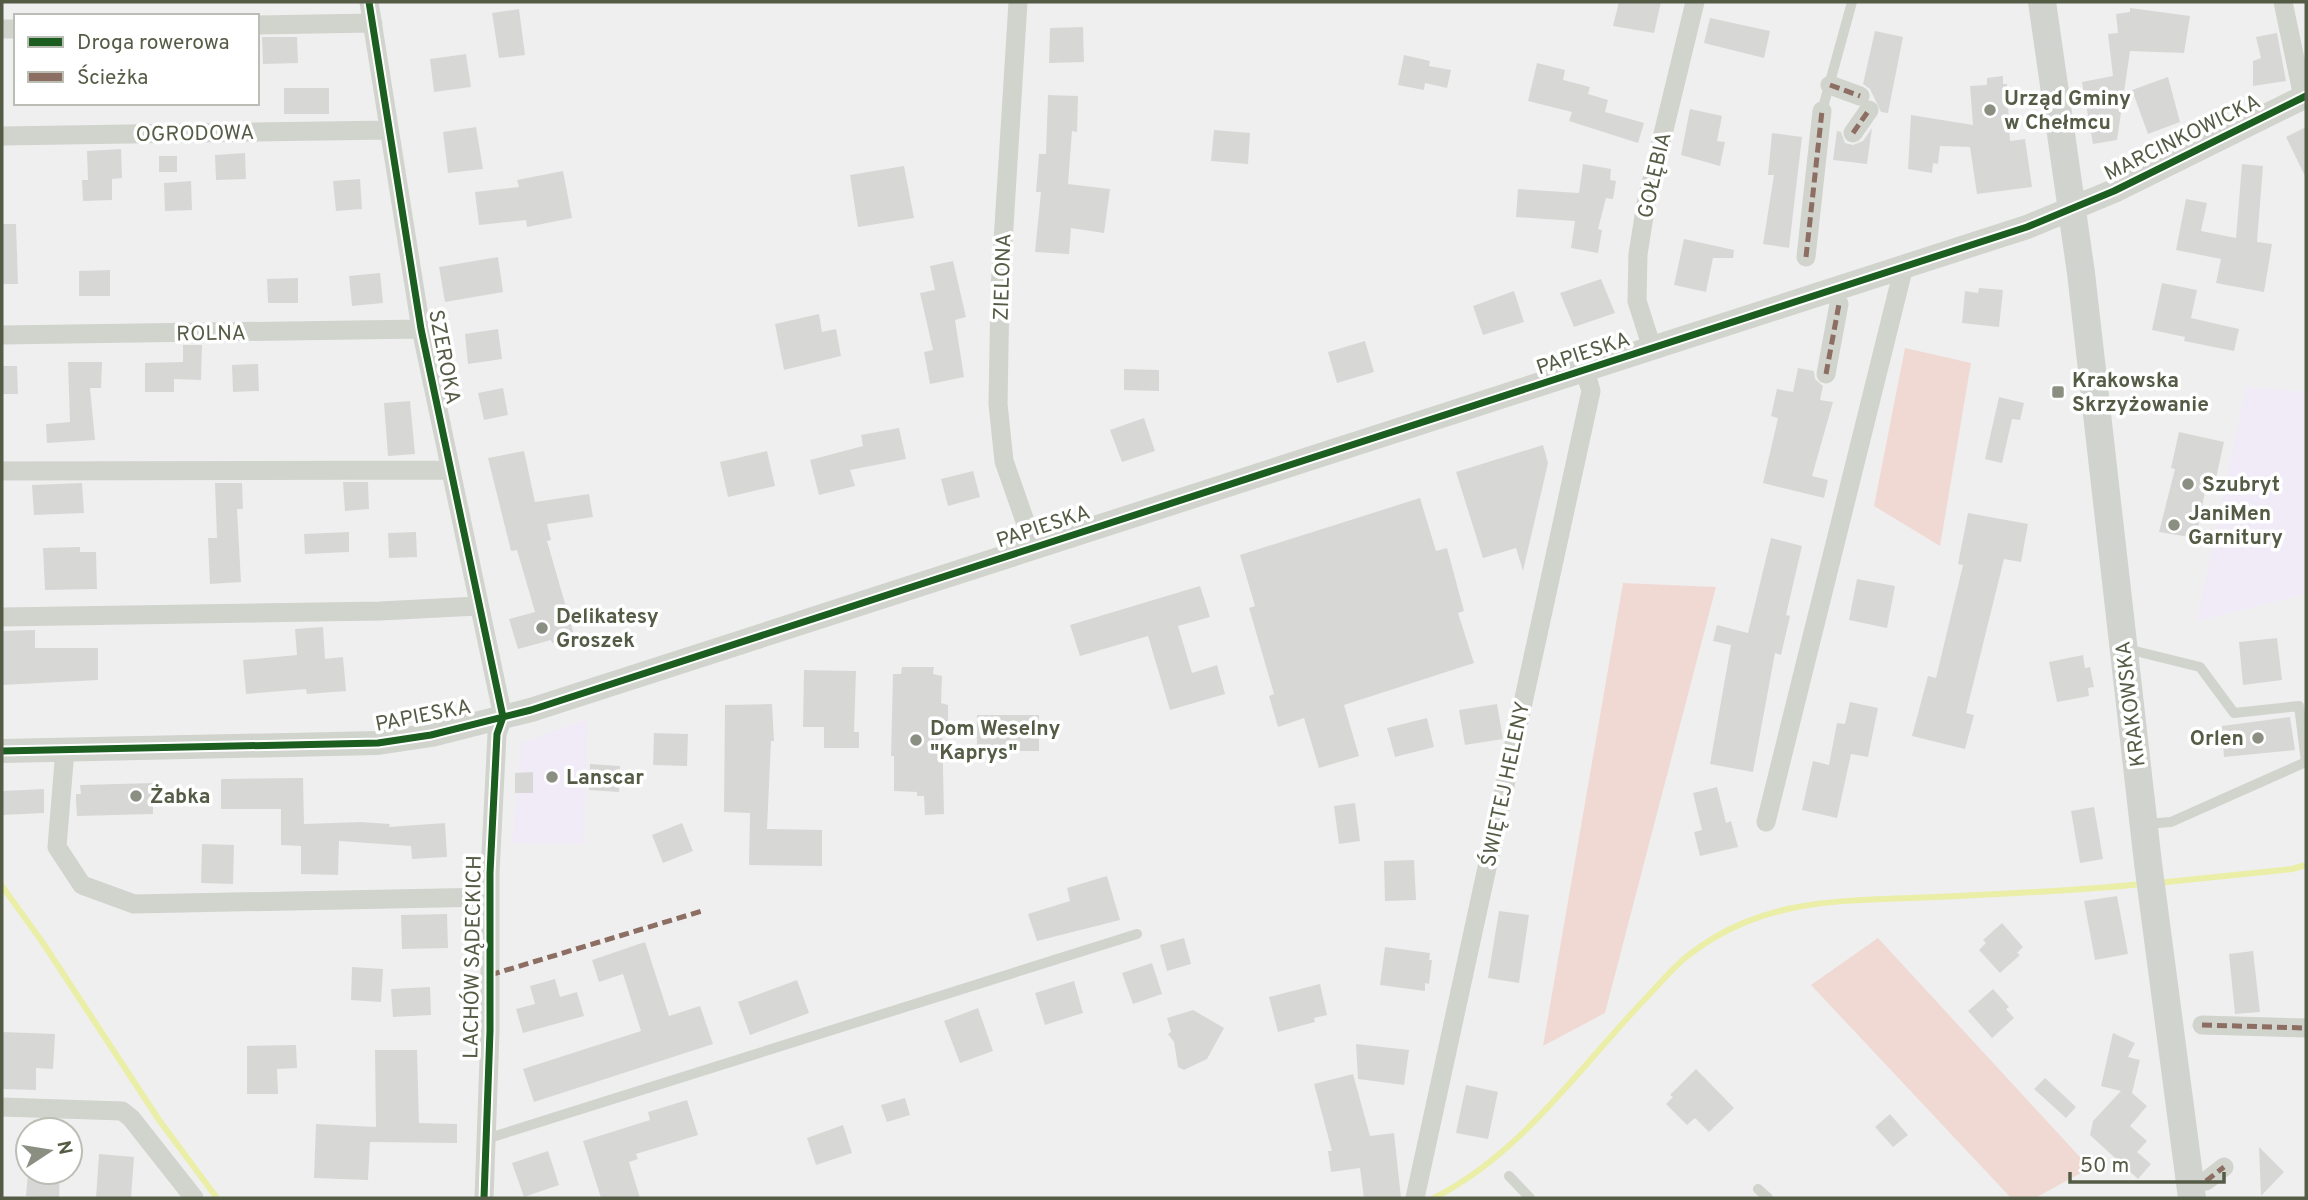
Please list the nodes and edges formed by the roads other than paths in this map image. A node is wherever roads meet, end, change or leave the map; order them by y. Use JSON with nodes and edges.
{"nodes":[{"id":1,"x":369,"y":2,"type":"edge"},
{"id":2,"x":1018,"y":2,"type":"edge"},
{"id":3,"x":1695,"y":2,"type":"edge"},
{"id":4,"x":1852,"y":2,"type":"edge"},
{"id":5,"x":2042,"y":2,"type":"edge"},
{"id":6,"x":2283,"y":2,"type":"edge"},
{"id":7,"x":373,"y":23,"type":"junction"},
{"id":8,"x":259,"y":25,"type":"edge"},
{"id":9,"x":1830,"y":85,"type":"junction"},
{"id":10,"x":2305,"y":97,"type":"edge"},
{"id":11,"x":1822,"y":111,"type":"joint"},
{"id":12,"x":389,"y":131,"type":"junction"},
{"id":13,"x":1853,"y":134,"type":"dead end"},
{"id":14,"x":2,"y":136,"type":"edge"},
{"id":15,"x":2072,"y":208,"type":"junction"},
{"id":16,"x":1807,"y":257,"type":"dead end"},
{"id":17,"x":1904,"y":266,"type":"junction"},
{"id":18,"x":1839,"y":304,"type":"dead end"},
{"id":19,"x":421,"y":329,"type":"junction"},
{"id":20,"x":2,"y":335,"type":"edge"},
{"id":21,"x":1652,"y":348,"type":"junction"},
{"id":22,"x":1585,"y":371,"type":"junction"},
{"id":23,"x":1826,"y":374,"type":"dead end"},
{"id":24,"x":450,"y":470,"type":"junction"},
{"id":25,"x":2,"y":471,"type":"edge"},
{"id":26,"x":1034,"y":547,"type":"junction"},
{"id":27,"x":478,"y":606,"type":"junction"},
{"id":28,"x":2,"y":617,"type":"edge"},
{"id":29,"x":2124,"y":649,"type":"junction"},
{"id":30,"x":503,"y":717,"type":"junction"},
{"id":31,"x":65,"y":750,"type":"junction"},
{"id":32,"x":2,"y":751,"type":"edge"},
{"id":33,"x":1766,"y":822,"type":"dead end"},
{"id":34,"x":2144,"y":824,"type":"junction"},
{"id":35,"x":490,"y":897,"type":"junction"},
{"id":36,"x":1137,"y":934,"type":"dead end"},
{"id":37,"x":2202,"y":1025,"type":"dead end"},
{"id":38,"x":2306,"y":1028,"type":"edge"},
{"id":39,"x":2,"y":1107,"type":"edge"},
{"id":40,"x":486,"y":1139,"type":"junction"},
{"id":41,"x":2224,"y":1167,"type":"dead end"},
{"id":42,"x":1509,"y":1176,"type":"dead end"},
{"id":43,"x":1758,"y":1189,"type":"dead end"},
{"id":44,"x":1417,"y":1190,"type":"edge"},
{"id":45,"x":2199,"y":1190,"type":"edge"},
{"id":46,"x":194,"y":1198,"type":"edge"},
{"id":47,"x":484,"y":1198,"type":"edge"},
{"id":48,"x":1530,"y":1198,"type":"edge"},
{"id":49,"x":1768,"y":1198,"type":"edge"}],
"edges":[{"from":1,"to":7,"type":"street","name":"SZEROKA"},
{"from":2,"to":26,"type":"street","name":"ZIELONA"},
{"from":3,"to":21,"type":"street","name":"GOŁĘBIA"},
{"from":4,"to":9,"type":"lane"},
{"from":5,"to":15,"type":"main road","name":"KRAKOWSKA"},
{"from":6,"to":10,"type":"street"},
{"from":7,"to":8,"type":"street"},
{"from":7,"to":12,"type":"street","name":"SZEROKA"},
{"from":9,"to":11,"type":"lane"},
{"from":9,"to":13,"type":"street"},
{"from":10,"to":15,"type":"street","name":"MARCINKOWICKA"},
{"from":11,"to":16,"type":"street"},
{"from":12,"to":14,"type":"street","name":"OGRODOWA"},
{"from":12,"to":19,"type":"street","name":"SZEROKA"},
{"from":15,"to":17,"type":"street","name":"PAPIESKA"},
{"from":15,"to":29,"type":"main road","name":"KRAKOWSKA"},
{"from":17,"to":21,"type":"street","name":"PAPIESKA"},
{"from":17,"to":33,"type":"street"},
{"from":18,"to":23,"type":"street"},
{"from":19,"to":20,"type":"street","name":"ROLNA"},
{"from":19,"to":24,"type":"street","name":"SZEROKA"},
{"from":21,"to":22,"type":"street","name":"PAPIESKA"},
{"from":22,"to":26,"type":"street","name":"PAPIESKA"},
{"from":22,"to":44,"type":"street","name":"ŚWIĘTEJ HELENY"},
{"from":24,"to":25,"type":"street"},
{"from":24,"to":27,"type":"street","name":"SZEROKA"},
{"from":26,"to":30,"type":"street","name":"PAPIESKA"},
{"from":27,"to":28,"type":"street"},
{"from":27,"to":30,"type":"street","name":"SZEROKA"},
{"from":29,"to":34,"type":"main road","name":"KRAKOWSKA"},
{"from":29,"to":34,"type":"lane"},
{"from":30,"to":31,"type":"street","name":"PAPIESKA"},
{"from":30,"to":35,"type":"street","name":"LACHÓW SĄDECKICH"},
{"from":31,"to":32,"type":"street","name":"PAPIESKA"},
{"from":31,"to":35,"type":"street"},
{"from":34,"to":45,"type":"main road","name":"KRAKOWSKA"},
{"from":35,"to":40,"type":"street","name":"LACHÓW SĄDECKICH"},
{"from":36,"to":40,"type":"lane"},
{"from":37,"to":38,"type":"street"},
{"from":39,"to":46,"type":"street"},
{"from":40,"to":47,"type":"street","name":"LACHÓW SĄDECKICH"},
{"from":41,"to":45,"type":"street"},
{"from":42,"to":48,"type":"lane"},
{"from":43,"to":49,"type":"lane"}]}
